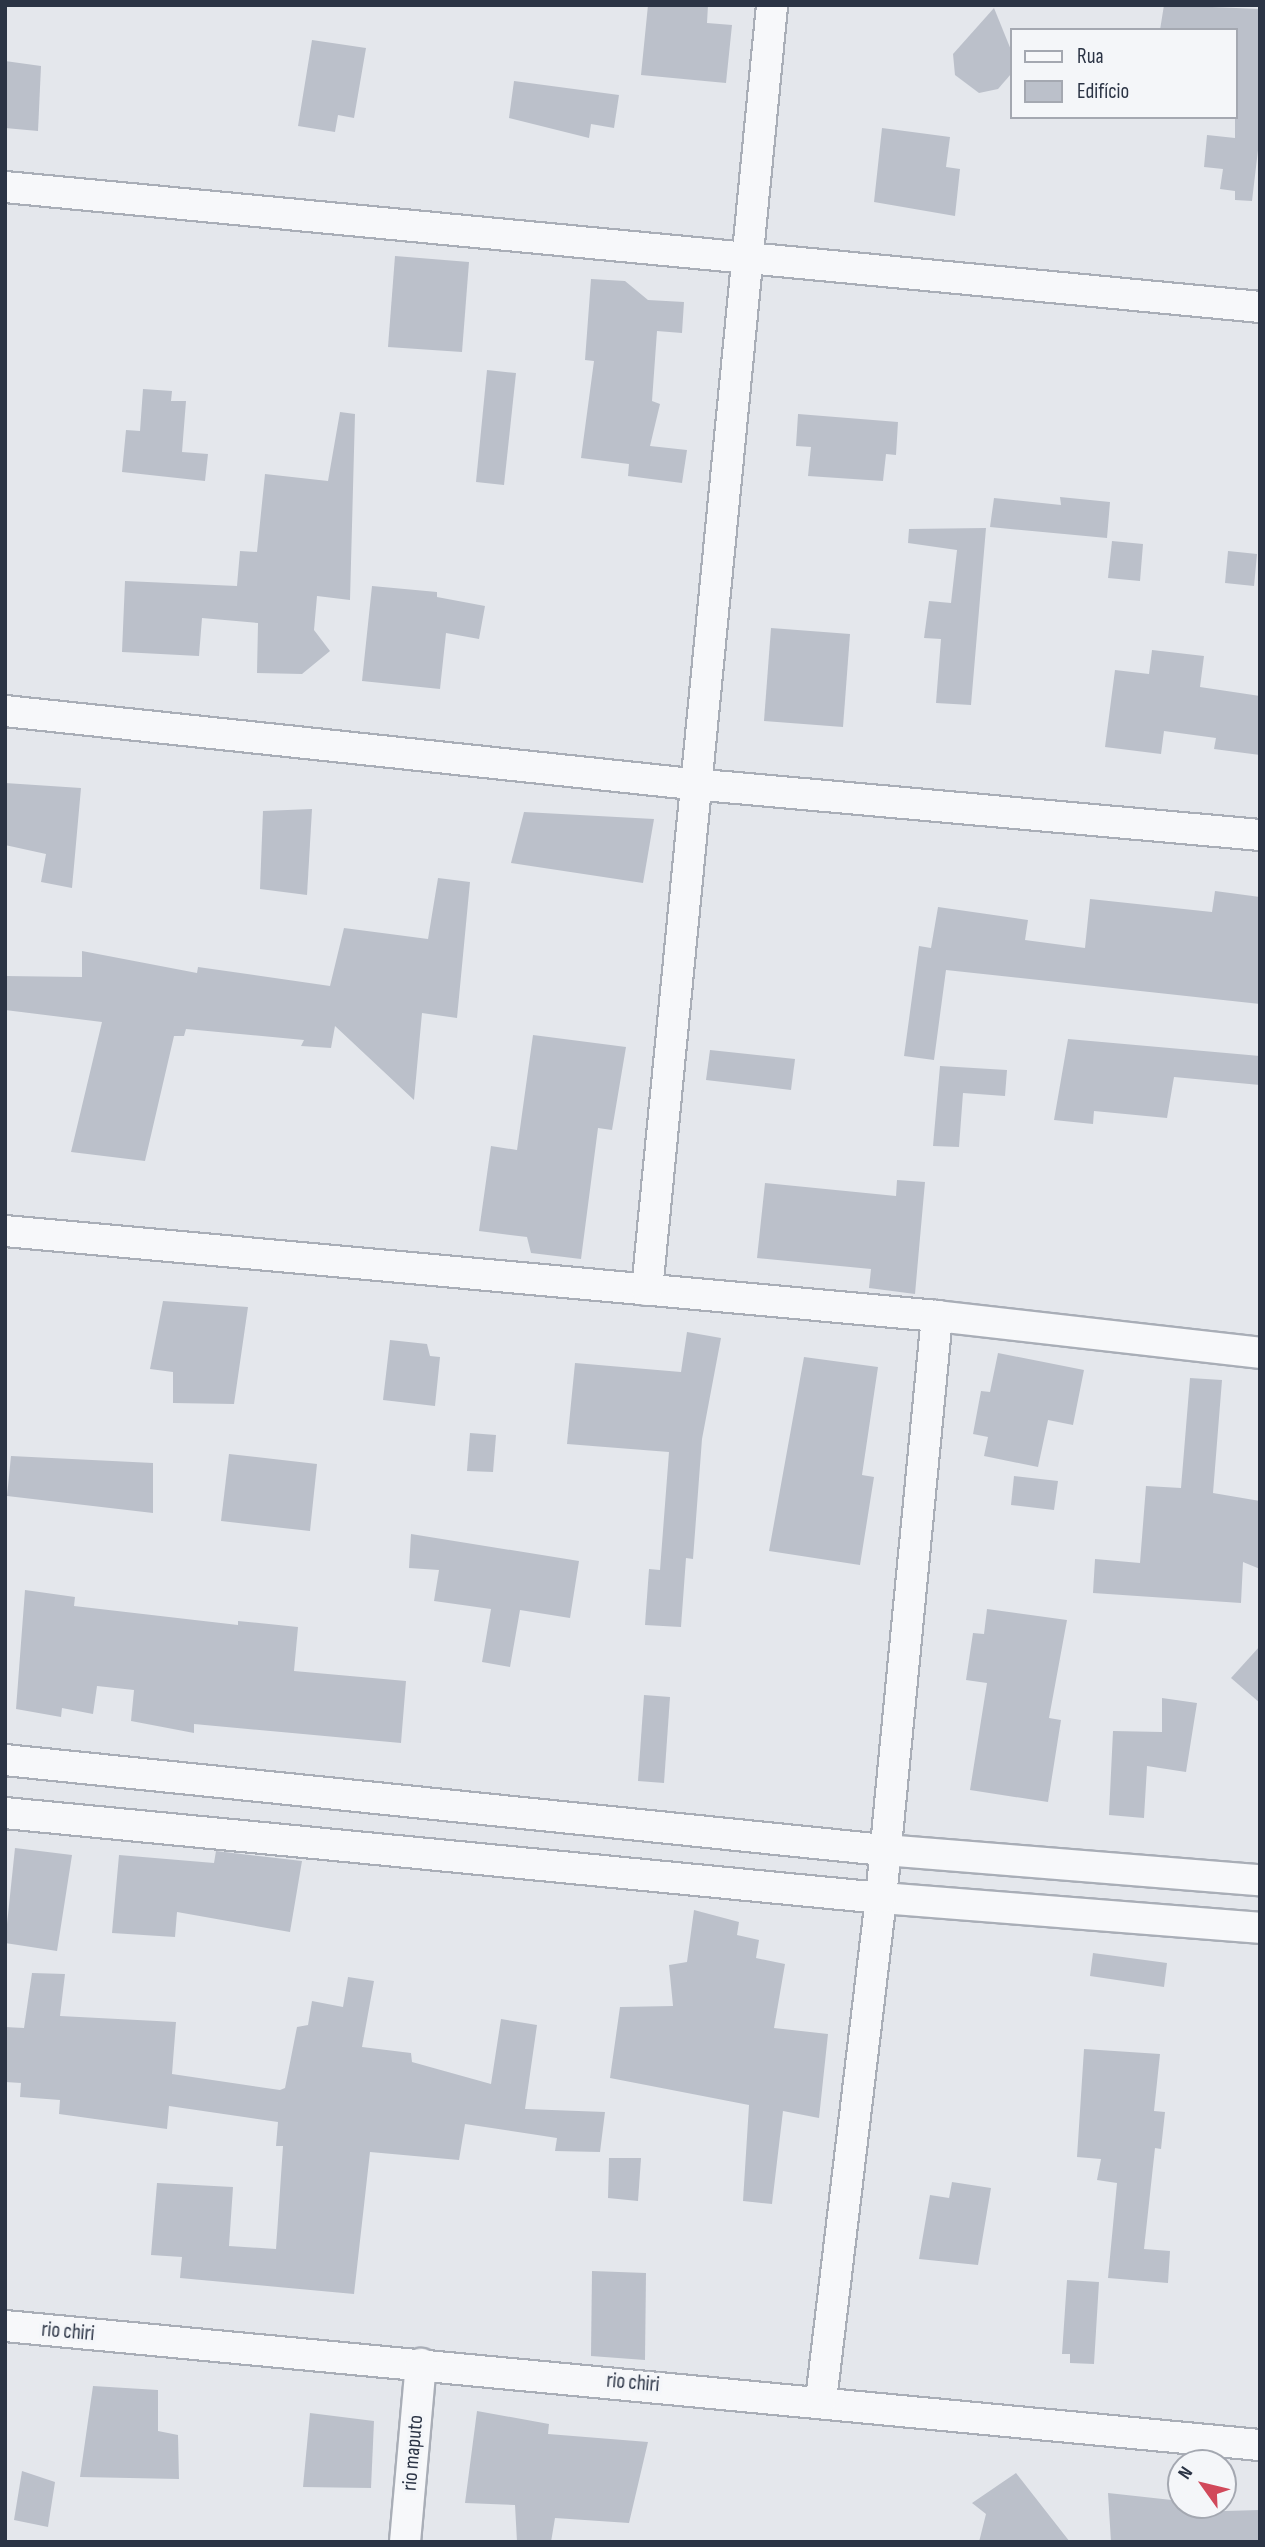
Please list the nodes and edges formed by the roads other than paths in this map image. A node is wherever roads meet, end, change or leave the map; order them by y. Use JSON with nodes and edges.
{"nodes":[{"id":1,"x":772,"y":5,"type":"edge"},
{"id":2,"x":5,"y":187,"type":"edge"},
{"id":3,"x":746,"y":254,"type":"junction"},
{"id":4,"x":1260,"y":307,"type":"edge"},
{"id":5,"x":5,"y":711,"type":"edge"},
{"id":6,"x":692,"y":784,"type":"junction"},
{"id":7,"x":1260,"y":835,"type":"edge"},
{"id":8,"x":5,"y":1231,"type":"edge"},
{"id":9,"x":647,"y":1290,"type":"junction"},
{"id":10,"x":937,"y":1316,"type":"junction"},
{"id":11,"x":1260,"y":1353,"type":"edge"},
{"id":12,"x":5,"y":1760,"type":"edge"},
{"id":13,"x":5,"y":1813,"type":"edge"},
{"id":14,"x":884,"y":1850,"type":"junction"},
{"id":15,"x":1260,"y":1880,"type":"edge"},
{"id":16,"x":881,"y":1898,"type":"junction"},
{"id":17,"x":1260,"y":1928,"type":"edge"},
{"id":18,"x":5,"y":2326,"type":"edge"},
{"id":19,"x":421,"y":2364,"type":"junction"},
{"id":20,"x":821,"y":2400,"type":"junction"},
{"id":21,"x":1260,"y":2445,"type":"edge"},
{"id":22,"x":405,"y":2542,"type":"edge"}],
"edges":[{"from":1,"to":3,"type":"street"},
{"from":2,"to":3,"type":"street"},
{"from":3,"to":4,"type":"street"},
{"from":3,"to":6,"type":"street"},
{"from":5,"to":6,"type":"street"},
{"from":6,"to":7,"type":"street"},
{"from":6,"to":9,"type":"street"},
{"from":8,"to":9,"type":"street"},
{"from":9,"to":10,"type":"street"},
{"from":10,"to":11,"type":"street"},
{"from":10,"to":14,"type":"street"},
{"from":12,"to":14,"type":"street"},
{"from":13,"to":16,"type":"street"},
{"from":14,"to":15,"type":"street"},
{"from":14,"to":16,"type":"street"},
{"from":16,"to":17,"type":"street"},
{"from":16,"to":20,"type":"street"},
{"from":18,"to":19,"type":"street","name":"rio chiri"},
{"from":19,"to":20,"type":"street","name":"rio chiri"},
{"from":19,"to":22,"type":"street","name":"rio maputo"},
{"from":20,"to":21,"type":"street","name":"rio chiri"}]}
